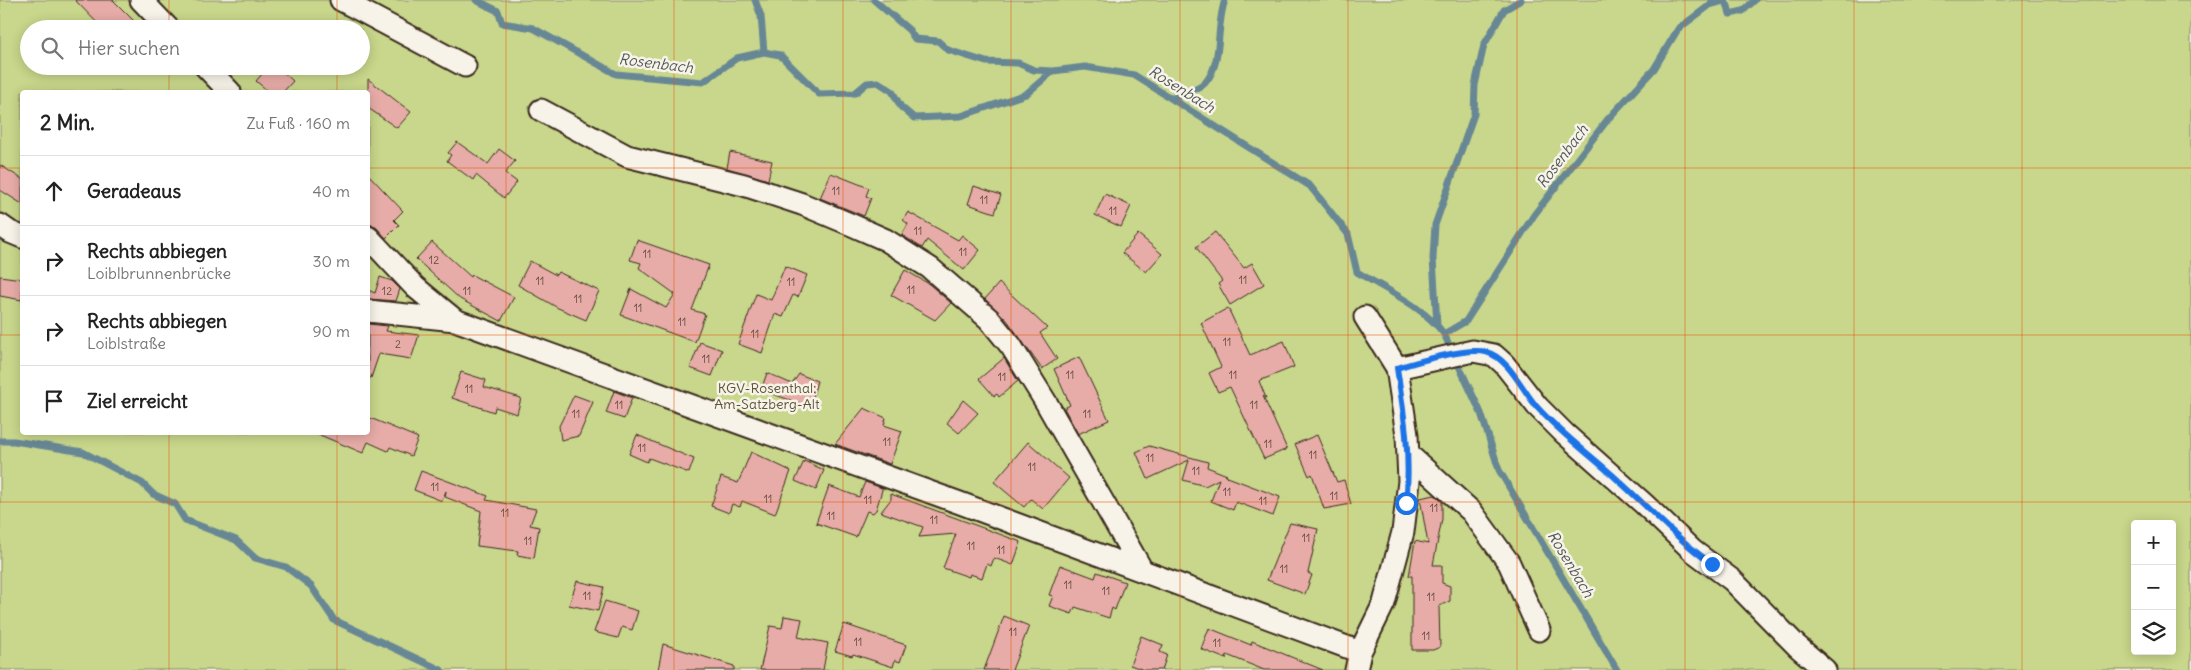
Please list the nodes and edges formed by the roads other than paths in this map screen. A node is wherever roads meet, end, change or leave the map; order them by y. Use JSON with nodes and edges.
{"nodes":[{"id":1,"x":141,"y":0,"type":"edge"},
{"id":2,"x":341,"y":0,"type":"edge"},
{"id":3,"x":160,"y":20,"type":"edge"},
{"id":4,"x":465,"y":66,"type":"dead end"},
{"id":5,"x":214,"y":75,"type":"edge"},
{"id":6,"x":228,"y":90,"type":"edge"},
{"id":7,"x":542,"y":110,"type":"dead end"},
{"id":8,"x":0,"y":225,"type":"edge"},
{"id":9,"x":20,"y":236,"type":"edge"},
{"id":10,"x":370,"y":239,"type":"edge"},
{"id":11,"x":370,"y":311,"type":"edge"},
{"id":12,"x":1365,"y":317,"type":"dead end"},
{"id":13,"x":455,"y":320,"type":"junction"},
{"id":14,"x":1404,"y":366,"type":"junction"},
{"id":15,"x":1408,"y":454,"type":"junction"},
{"id":16,"x":1142,"y":570,"type":"junction"},
{"id":17,"x":1539,"y":630,"type":"dead end"},
{"id":18,"x":1358,"y":661,"type":"edge"},
{"id":19,"x":1825,"y":670,"type":"edge"}],
"edges":[{"from":1,"to":3,"type":"street"},
{"from":2,"to":4,"type":"street"},
{"from":5,"to":6,"type":"street"},
{"from":7,"to":16,"type":"street"},
{"from":8,"to":9,"type":"street"},
{"from":10,"to":13,"type":"street"},
{"from":11,"to":13,"type":"street"},
{"from":12,"to":14,"type":"street"},
{"from":13,"to":16,"type":"street"},
{"from":14,"to":15,"type":"street"},
{"from":14,"to":19,"type":"street"},
{"from":15,"to":17,"type":"street"},
{"from":15,"to":18,"type":"street"},
{"from":16,"to":18,"type":"street"}]}
